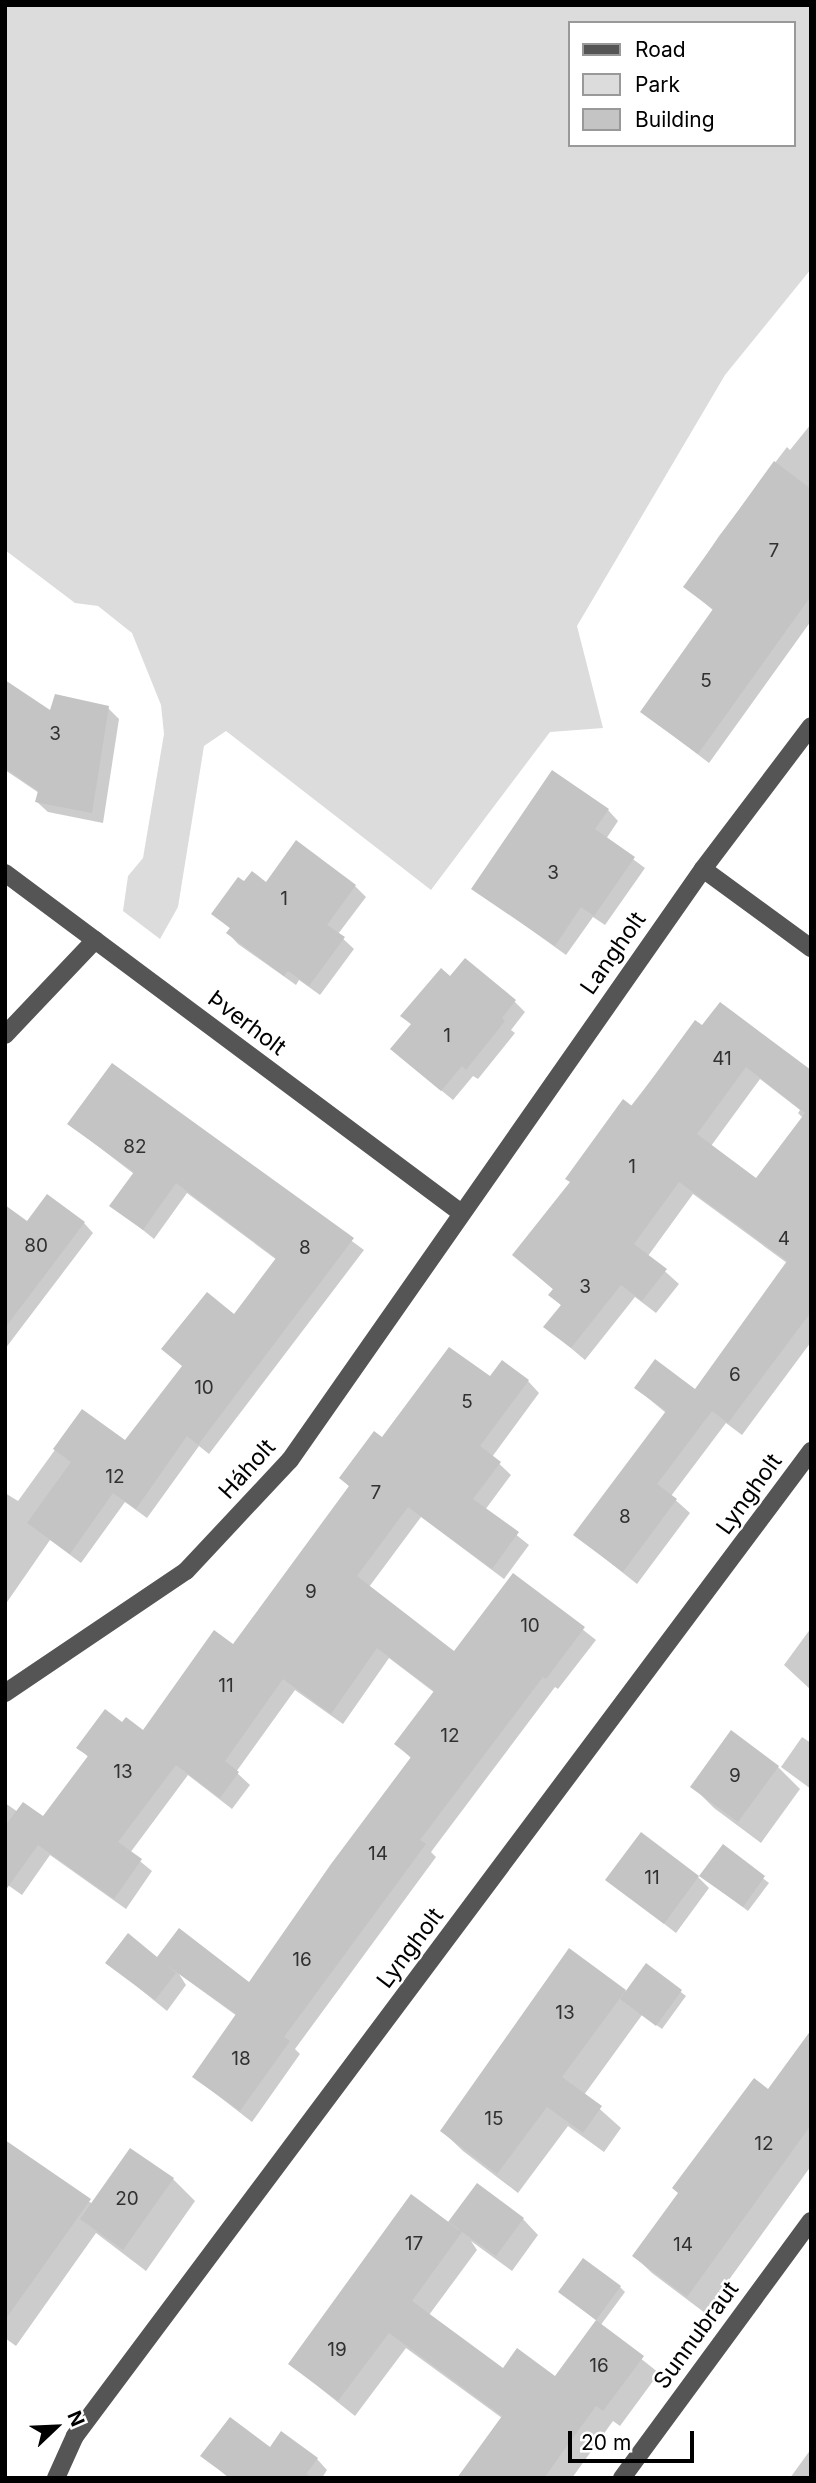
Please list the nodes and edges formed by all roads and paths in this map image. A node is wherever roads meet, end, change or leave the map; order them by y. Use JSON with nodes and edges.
{"nodes":[{"id":1,"x":811,"y":726,"type":"edge"},
{"id":2,"x":703,"y":869,"type":"junction"},
{"id":3,"x":5,"y":873,"type":"edge"},
{"id":4,"x":95,"y":940,"type":"junction"},
{"id":5,"x":811,"y":948,"type":"edge"},
{"id":6,"x":5,"y":1035,"type":"edge"},
{"id":7,"x":460,"y":1212,"type":"junction"},
{"id":8,"x":811,"y":1451,"type":"edge"},
{"id":9,"x":5,"y":1693,"type":"edge"},
{"id":10,"x":811,"y":2221,"type":"edge"},
{"id":11,"x":56,"y":2478,"type":"edge"},
{"id":12,"x":622,"y":2478,"type":"edge"}],
"edges":[{"from":1,"to":2,"type":"street","name":"Langholt"},
{"from":2,"to":5,"type":"street"},
{"from":2,"to":7,"type":"street","name":"Langholt"},
{"from":3,"to":4,"type":"street","name":"Þverholt"},
{"from":4,"to":6,"type":"street"},
{"from":4,"to":7,"type":"street","name":"Þverholt"},
{"from":7,"to":9,"type":"street","name":"Háholt"},
{"from":8,"to":11,"type":"street","name":"Lyngholt"},
{"from":10,"to":12,"type":"street","name":"Sunnubraut"}]}
